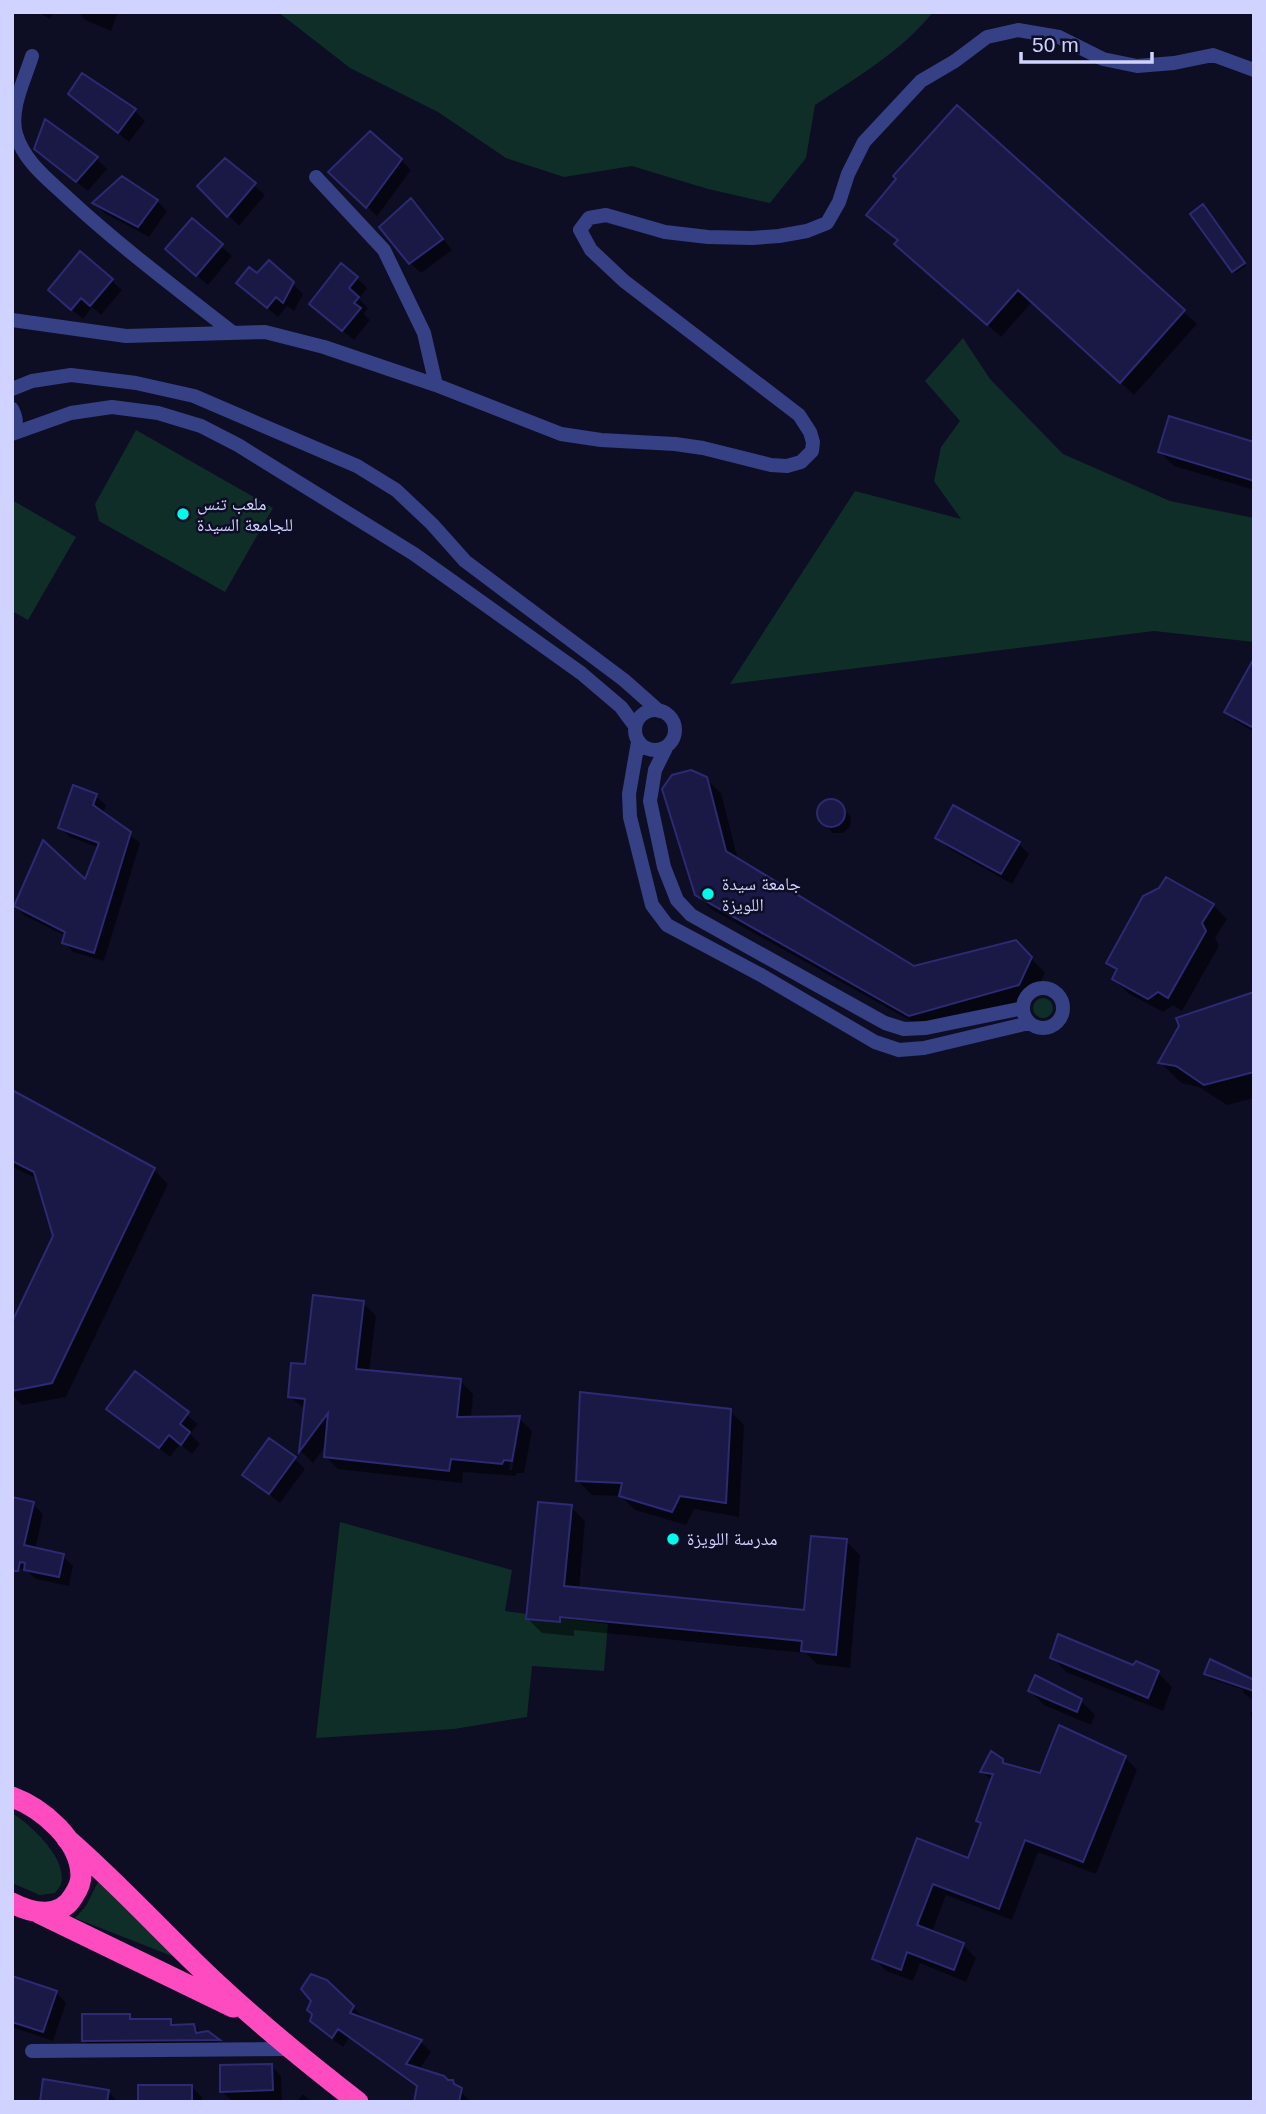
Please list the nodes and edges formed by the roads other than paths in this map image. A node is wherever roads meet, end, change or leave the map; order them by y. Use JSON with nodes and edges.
{"nodes":[{"id":1,"x":32,"y":56,"type":"dead end"},
{"id":2,"x":1254,"y":70,"type":"edge"},
{"id":3,"x":316,"y":177,"type":"dead end"},
{"id":4,"x":12,"y":320,"type":"edge"},
{"id":5,"x":232,"y":332,"type":"junction"},
{"id":6,"x":436,"y":385,"type":"junction"},
{"id":7,"x":12,"y":389,"type":"edge"},
{"id":8,"x":12,"y":409,"type":"edge"},
{"id":9,"x":12,"y":432,"type":"edge"},
{"id":10,"x":659,"y":711,"type":"junction"},
{"id":11,"x":635,"y":726,"type":"junction"},
{"id":12,"x":638,"y":742,"type":"junction"},
{"id":13,"x":666,"y":748,"type":"junction"},
{"id":14,"x":1023,"y":1008,"type":"junction"},
{"id":15,"x":1029,"y":1023,"type":"junction"},
{"id":16,"x":16,"y":1796,"type":"edge"},
{"id":17,"x":67,"y":1839,"type":"junction"},
{"id":18,"x":12,"y":1903,"type":"edge"},
{"id":19,"x":39,"y":1913,"type":"junction"},
{"id":20,"x":250,"y":2015,"type":"junction"},
{"id":21,"x":290,"y":2049,"type":"junction"},
{"id":22,"x":32,"y":2051,"type":"dead end"},
{"id":23,"x":358,"y":2102,"type":"edge"}],
"edges":[{"from":1,"to":5,"type":"street"},
{"from":2,"to":6,"type":"street"},
{"from":3,"to":6,"type":"street"},
{"from":4,"to":5,"type":"street"},
{"from":5,"to":6,"type":"street"},
{"from":7,"to":10,"type":"street"},
{"from":8,"to":9,"type":"street"},
{"from":9,"to":11,"type":"street"},
{"from":10,"to":11,"type":"street"},
{"from":10,"to":13,"type":"street"},
{"from":11,"to":12,"type":"street"},
{"from":12,"to":13,"type":"street"},
{"from":12,"to":15,"type":"street"},
{"from":13,"to":14,"type":"street"},
{"from":14,"to":15,"type":"street"},
{"from":14,"to":15,"type":"street"},
{"from":16,"to":17,"type":"highway"},
{"from":17,"to":19,"type":"highway"},
{"from":17,"to":20,"type":"highway"},
{"from":18,"to":19,"type":"highway"},
{"from":19,"to":20,"type":"highway"},
{"from":20,"to":21,"type":"highway"},
{"from":21,"to":22,"type":"street"},
{"from":21,"to":23,"type":"highway"}]}
